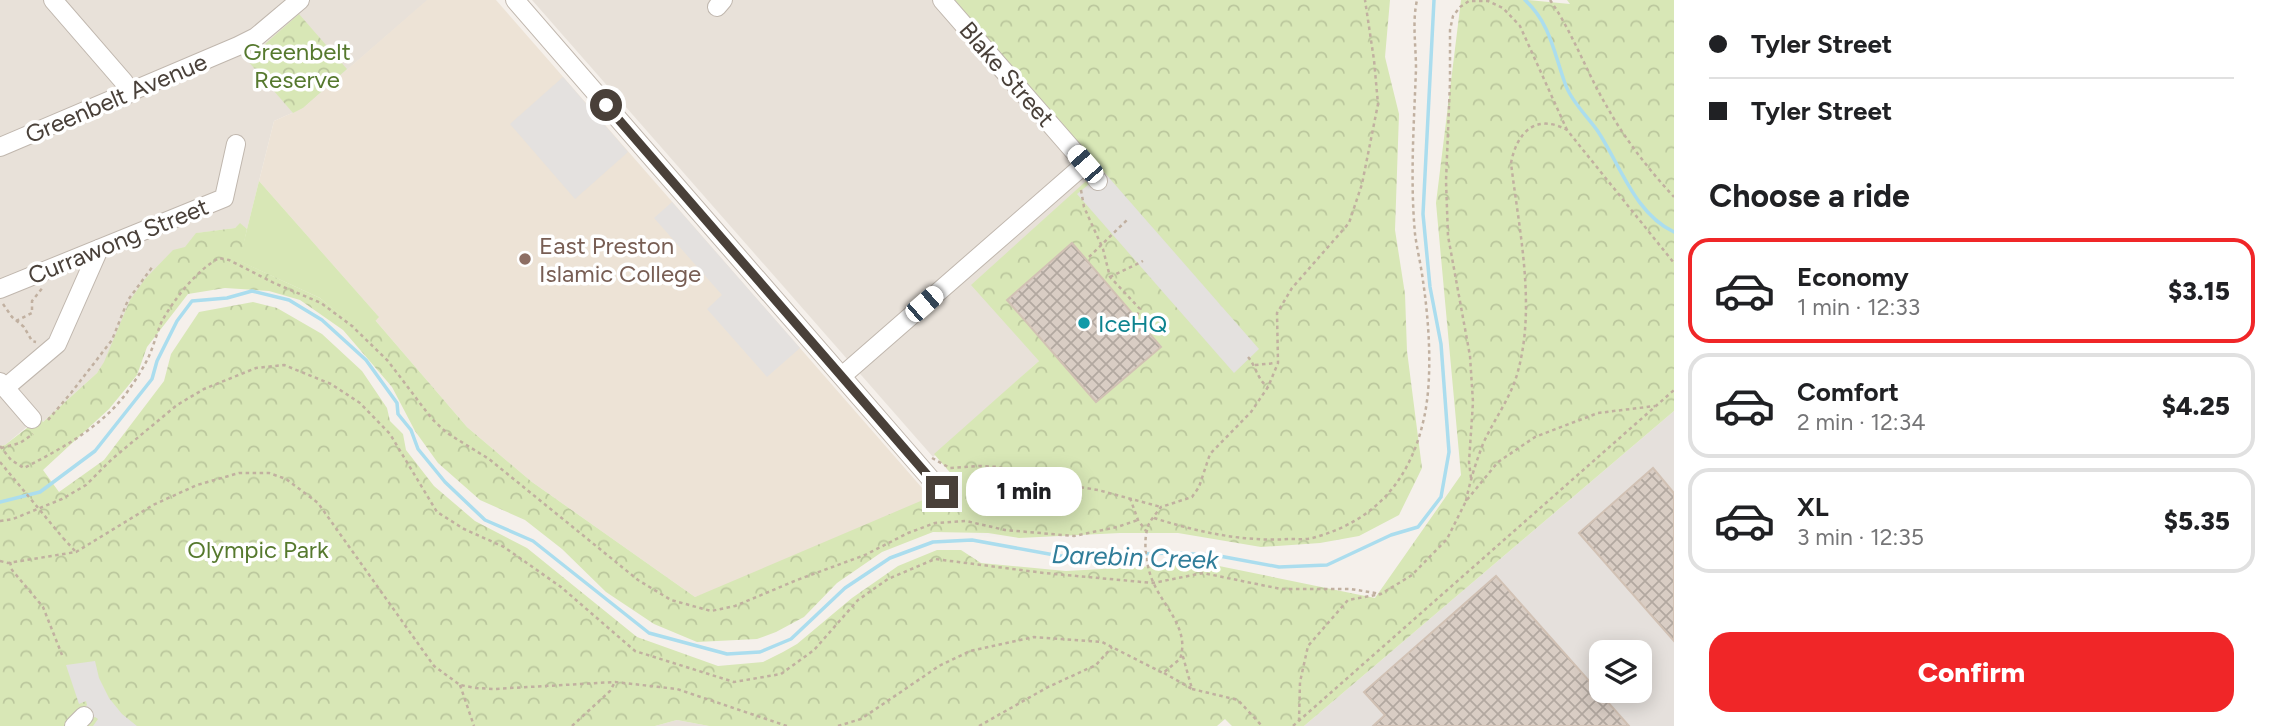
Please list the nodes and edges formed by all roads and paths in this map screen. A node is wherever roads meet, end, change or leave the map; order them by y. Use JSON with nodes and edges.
{"nodes":[{"id":1,"x":53,"y":0,"type":"edge"},
{"id":2,"x":300,"y":0,"type":"edge"},
{"id":3,"x":515,"y":0,"type":"edge"},
{"id":4,"x":942,"y":0,"type":"edge"},
{"id":5,"x":1365,"y":0,"type":"edge"},
{"id":6,"x":1417,"y":0,"type":"edge"},
{"id":7,"x":1550,"y":0,"type":"edge"},
{"id":8,"x":280,"y":6,"type":"edge"},
{"id":9,"x":128,"y":94,"type":"junction"},
{"id":10,"x":1567,"y":130,"type":"junction"},
{"id":11,"x":236,"y":144,"type":"dead end"},
{"id":12,"x":0,"y":147,"type":"edge"},
{"id":13,"x":1085,"y":164,"type":"junction"},
{"id":14,"x":1098,"y":181,"type":"dead end"},
{"id":15,"x":1081,"y":190,"type":"dead end"},
{"id":16,"x":1674,"y":197,"type":"edge"},
{"id":17,"x":1129,"y":218,"type":"dead end"},
{"id":18,"x":1101,"y":245,"type":"junction"},
{"id":19,"x":99,"y":249,"type":"junction"},
{"id":20,"x":1089,"y":257,"type":"dead end"},
{"id":21,"x":1143,"y":261,"type":"dead end"},
{"id":22,"x":1674,"y":263,"type":"edge"},
{"id":23,"x":153,"y":266,"type":"dead end"},
{"id":24,"x":49,"y":277,"type":"dead end"},
{"id":25,"x":1110,"y":277,"type":"junction"},
{"id":26,"x":0,"y":289,"type":"edge"},
{"id":27,"x":0,"y":302,"type":"edge"},
{"id":28,"x":1136,"y":318,"type":"dead end"},
{"id":29,"x":16,"y":321,"type":"junction"},
{"id":30,"x":46,"y":353,"type":"junction"},
{"id":31,"x":1248,"y":357,"type":"dead end"},
{"id":32,"x":1278,"y":363,"type":"junction"},
{"id":33,"x":1255,"y":365,"type":"junction"},
{"id":34,"x":842,"y":376,"type":"junction"},
{"id":35,"x":3,"y":385,"type":"edge"},
{"id":36,"x":1268,"y":387,"type":"junction"},
{"id":37,"x":1674,"y":390,"type":"edge"},
{"id":38,"x":1655,"y":406,"type":"junction"},
{"id":39,"x":40,"y":423,"type":"junction"},
{"id":40,"x":1,"y":447,"type":"edge"},
{"id":41,"x":0,"y":462,"type":"edge"},
{"id":42,"x":921,"y":466,"type":"junction"},
{"id":43,"x":1471,"y":478,"type":"junction"},
{"id":44,"x":942,"y":492,"type":"dead end"},
{"id":45,"x":1130,"y":498,"type":"junction"},
{"id":46,"x":1466,"y":500,"type":"junction"},
{"id":47,"x":1161,"y":507,"type":"junction"},
{"id":48,"x":1154,"y":518,"type":"junction"},
{"id":49,"x":1138,"y":520,"type":"junction"},
{"id":50,"x":0,"y":521,"type":"edge"},
{"id":51,"x":1146,"y":531,"type":"junction"},
{"id":52,"x":76,"y":552,"type":"junction"},
{"id":53,"x":0,"y":561,"type":"edge"},
{"id":54,"x":10,"y":562,"type":"junction"},
{"id":55,"x":1153,"y":583,"type":"junction"},
{"id":56,"x":1381,"y":594,"type":"junction"},
{"id":57,"x":1112,"y":647,"type":"junction"},
{"id":58,"x":1182,"y":653,"type":"junction"},
{"id":59,"x":62,"y":654,"type":"dead end"},
{"id":60,"x":1163,"y":673,"type":"junction"},
{"id":61,"x":615,"y":682,"type":"junction"},
{"id":62,"x":460,"y":685,"type":"junction"},
{"id":63,"x":1192,"y":689,"type":"junction"},
{"id":64,"x":1299,"y":721,"type":"junction"},
{"id":65,"x":474,"y":726,"type":"edge"},
{"id":66,"x":572,"y":726,"type":"edge"},
{"id":67,"x":787,"y":726,"type":"edge"},
{"id":68,"x":838,"y":726,"type":"edge"},
{"id":69,"x":979,"y":726,"type":"edge"},
{"id":70,"x":1262,"y":726,"type":"edge"},
{"id":71,"x":1293,"y":726,"type":"edge"}],
"edges":[{"from":1,"to":9,"type":"street"},
{"from":2,"to":8,"type":"street","name":"Greenbelt Avenue"},
{"from":3,"to":34,"type":"street"},
{"from":4,"to":13,"type":"street","name":"Blake Street"},
{"from":5,"to":32,"type":"path"},
{"from":6,"to":48,"type":"path"},
{"from":7,"to":16,"type":"path"},
{"from":8,"to":9,"type":"street","name":"Greenbelt Avenue"},
{"from":9,"to":12,"type":"street","name":"Greenbelt Avenue"},
{"from":10,"to":22,"type":"path"},
{"from":10,"to":43,"type":"path"},
{"from":10,"to":43,"type":"path"},
{"from":11,"to":19,"type":"street","name":"Currawong Street"},
{"from":13,"to":14,"type":"street","name":"Blake Street"},
{"from":13,"to":34,"type":"street"},
{"from":15,"to":18,"type":"path"},
{"from":17,"to":18,"type":"path"},
{"from":18,"to":20,"type":"path"},
{"from":18,"to":25,"type":"path"},
{"from":19,"to":26,"type":"street","name":"Currawong Street"},
{"from":19,"to":30,"type":"street"},
{"from":21,"to":25,"type":"path"},
{"from":23,"to":39,"type":"path"},
{"from":24,"to":29,"type":"path"},
{"from":25,"to":28,"type":"path"},
{"from":27,"to":29,"type":"path"},
{"from":29,"to":30,"type":"path"},
{"from":30,"to":35,"type":"street"},
{"from":31,"to":33,"type":"path"},
{"from":32,"to":33,"type":"path"},
{"from":32,"to":36,"type":"path"},
{"from":33,"to":36,"type":"path"},
{"from":34,"to":42,"type":"street"},
{"from":35,"to":39,"type":"street"},
{"from":36,"to":47,"type":"path"},
{"from":37,"to":38,"type":"path"},
{"from":38,"to":46,"type":"path"},
{"from":38,"to":64,"type":"path"},
{"from":39,"to":40,"type":"path"},
{"from":40,"to":49,"type":"path"},
{"from":41,"to":52,"type":"path","bridge":true},
{"from":42,"to":44,"type":"street"},
{"from":42,"to":45,"type":"path"},
{"from":43,"to":46,"type":"path"},
{"from":45,"to":47,"type":"path"},
{"from":45,"to":49,"type":"path"},
{"from":46,"to":56,"type":"path"},
{"from":47,"to":48,"type":"path"},
{"from":48,"to":51,"type":"path"},
{"from":49,"to":51,"type":"path"},
{"from":50,"to":55,"type":"path"},
{"from":51,"to":55,"type":"path"},
{"from":52,"to":54,"type":"path"},
{"from":52,"to":62,"type":"path"},
{"from":53,"to":54,"type":"path"},
{"from":54,"to":59,"type":"path"},
{"from":55,"to":56,"type":"path"},
{"from":55,"to":58,"type":"path"},
{"from":56,"to":64,"type":"path"},
{"from":57,"to":60,"type":"path"},
{"from":57,"to":68,"type":"path"},
{"from":57,"to":69,"type":"path"},
{"from":58,"to":60,"type":"path"},
{"from":58,"to":63,"type":"path"},
{"from":60,"to":63,"type":"path"},
{"from":61,"to":62,"type":"path"},
{"from":61,"to":66,"type":"path"},
{"from":61,"to":67,"type":"path"},
{"from":62,"to":65,"type":"path"},
{"from":63,"to":70,"type":"path"},
{"from":64,"to":71,"type":"path"}]}
